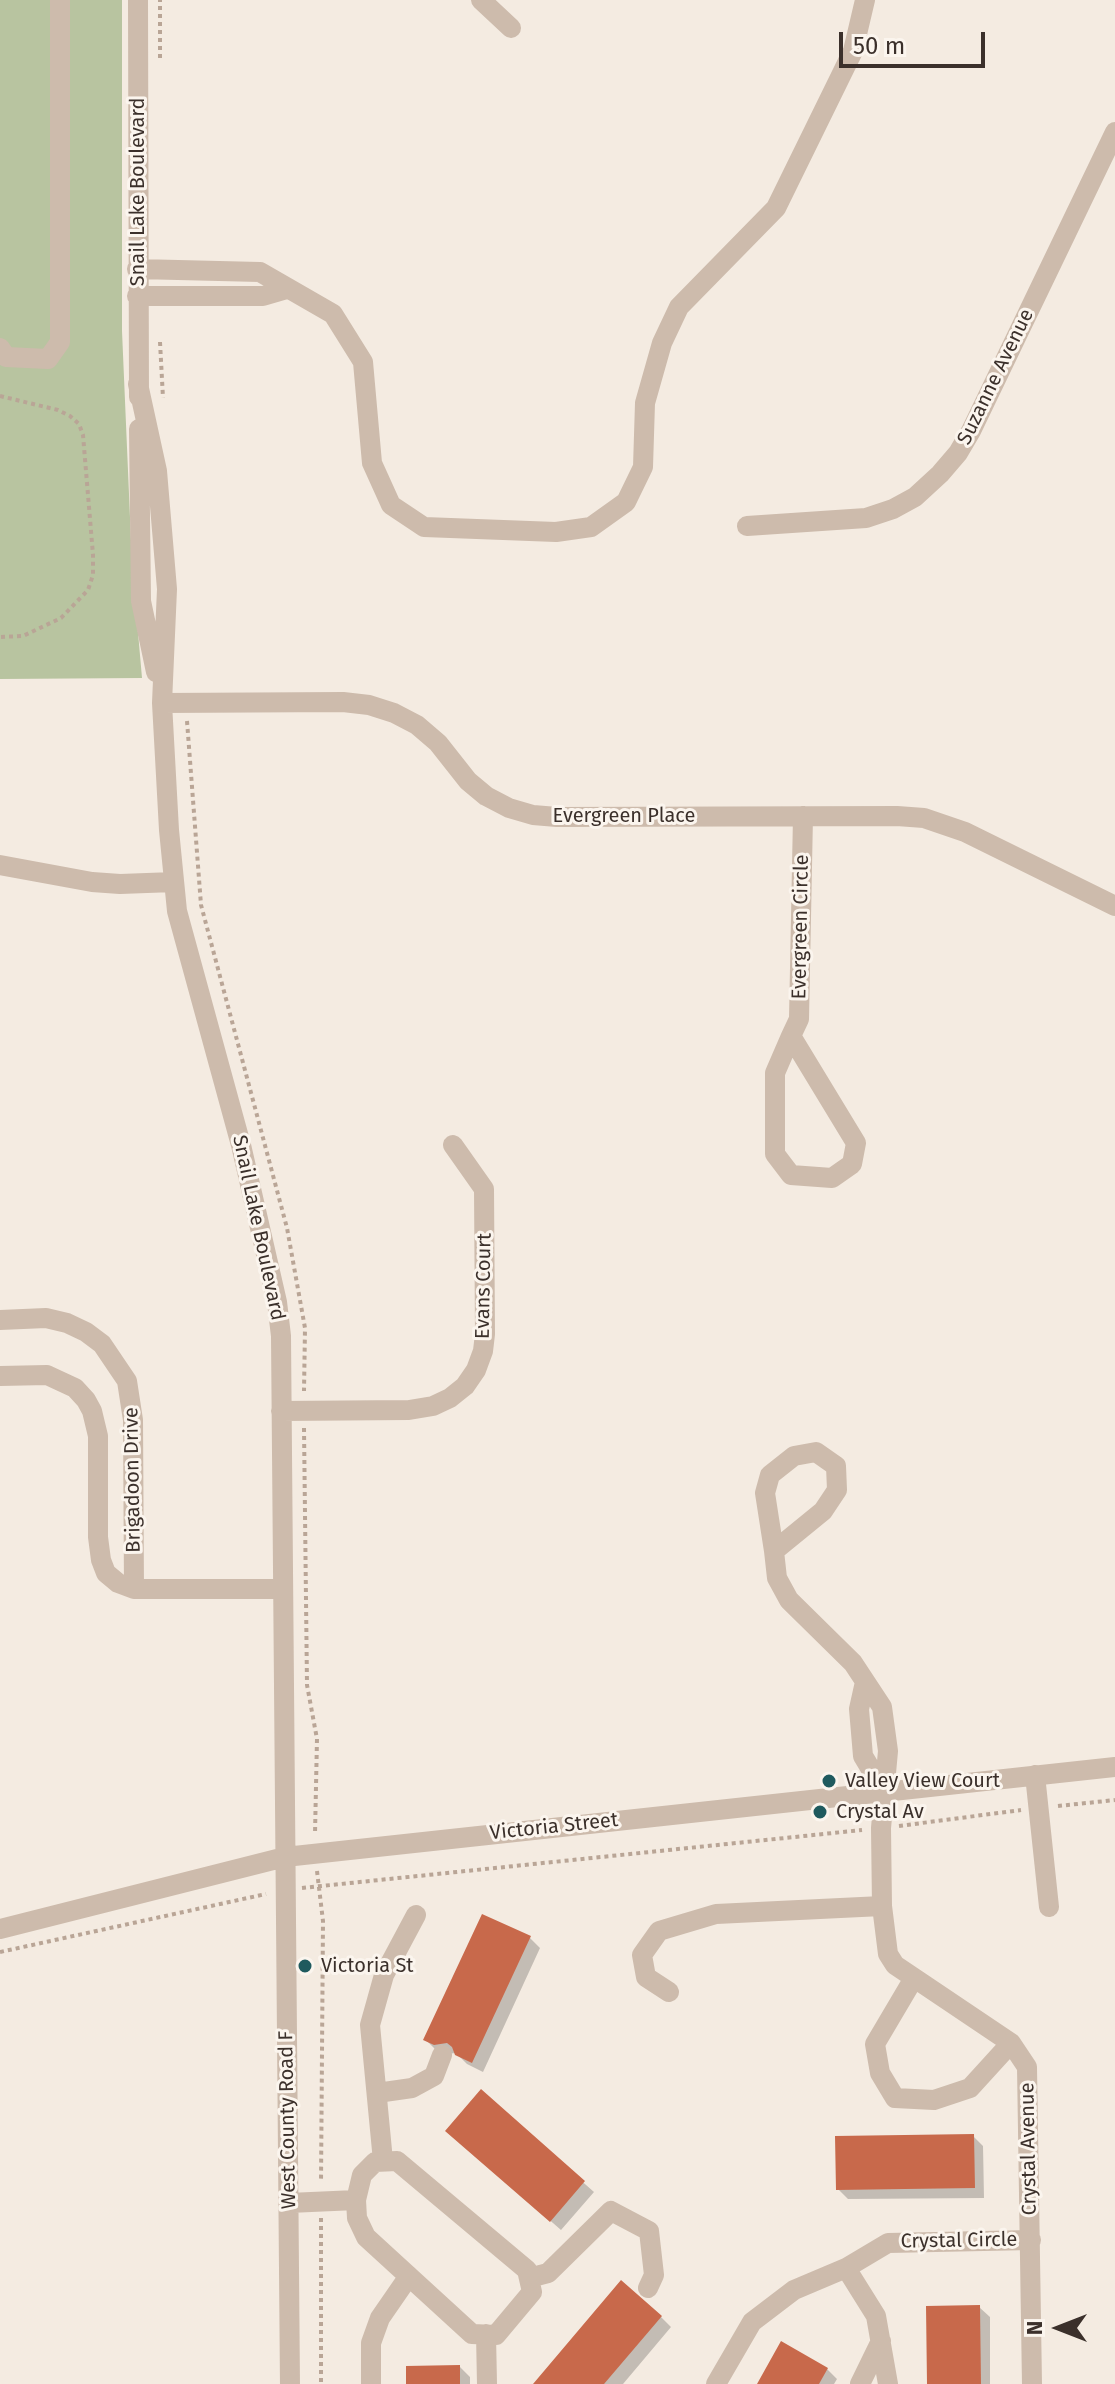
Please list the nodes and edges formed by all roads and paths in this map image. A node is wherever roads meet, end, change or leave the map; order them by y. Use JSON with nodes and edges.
{"nodes":[{"id":1,"x":60,"y":0,"type":"edge"},
{"id":2,"x":138,"y":0,"type":"edge"},
{"id":3,"x":481,"y":0,"type":"edge"},
{"id":4,"x":865,"y":0,"type":"edge"},
{"id":5,"x":511,"y":28,"type":"dead end"},
{"id":6,"x":1115,"y":132,"type":"edge"},
{"id":7,"x":137,"y":269,"type":"junction"},
{"id":8,"x":287,"y":289,"type":"junction"},
{"id":9,"x":137,"y":296,"type":"junction"},
{"id":10,"x":0,"y":348,"type":"edge"},
{"id":11,"x":0,"y":396,"type":"edge"},
{"id":12,"x":747,"y":526,"type":"dead end"},
{"id":13,"x":0,"y":637,"type":"edge"},
{"id":14,"x":162,"y":703,"type":"junction"},
{"id":15,"x":803,"y":816,"type":"junction"},
{"id":16,"x":0,"y":865,"type":"edge"},
{"id":17,"x":174,"y":882,"type":"junction"},
{"id":18,"x":1112,"y":900,"type":"edge"},
{"id":19,"x":791,"y":1036,"type":"junction"},
{"id":20,"x":453,"y":1145,"type":"dead end"},
{"id":21,"x":0,"y":1320,"type":"edge"},
{"id":22,"x":0,"y":1376,"type":"edge"},
{"id":23,"x":281,"y":1411,"type":"junction"},
{"id":24,"x":774,"y":1551,"type":"junction"},
{"id":25,"x":134,"y":1589,"type":"junction"},
{"id":26,"x":281,"y":1589,"type":"junction"},
{"id":27,"x":1115,"y":1767,"type":"edge"},
{"id":28,"x":1035,"y":1775,"type":"junction"},
{"id":29,"x":884,"y":1791,"type":"junction"},
{"id":30,"x":1115,"y":1800,"type":"edge"},
{"id":31,"x":1039,"y":1808,"type":"junction"},
{"id":32,"x":881,"y":1828,"type":"junction"},
{"id":33,"x":285,"y":1857,"type":"junction"},
{"id":34,"x":285,"y":1890,"type":"junction"},
{"id":35,"x":882,"y":1906,"type":"junction"},
{"id":36,"x":1049,"y":1907,"type":"dead end"},
{"id":37,"x":416,"y":1915,"type":"dead end"},
{"id":38,"x":0,"y":1929,"type":"edge"},
{"id":39,"x":0,"y":1952,"type":"edge"},
{"id":40,"x":914,"y":1978,"type":"junction"},
{"id":41,"x":669,"y":1992,"type":"dead end"},
{"id":42,"x":1011,"y":2043,"type":"junction"},
{"id":43,"x":442,"y":2055,"type":"dead end"},
{"id":44,"x":377,"y":2093,"type":"junction"},
{"id":45,"x":383,"y":2161,"type":"junction"},
{"id":46,"x":356,"y":2200,"type":"junction"},
{"id":47,"x":289,"y":2203,"type":"junction"},
{"id":48,"x":1031,"y":2240,"type":"junction"},
{"id":49,"x":846,"y":2268,"type":"junction"},
{"id":50,"x":409,"y":2276,"type":"junction"},
{"id":51,"x":529,"y":2278,"type":"junction"},
{"id":52,"x":648,"y":2288,"type":"dead end"},
{"id":53,"x":486,"y":2334,"type":"junction"},
{"id":54,"x":881,"y":2341,"type":"junction"},
{"id":55,"x":290,"y":2384,"type":"edge"},
{"id":56,"x":371,"y":2384,"type":"edge"},
{"id":57,"x":487,"y":2384,"type":"edge"},
{"id":58,"x":716,"y":2384,"type":"edge"},
{"id":59,"x":860,"y":2384,"type":"edge"},
{"id":60,"x":888,"y":2384,"type":"edge"},
{"id":61,"x":1032,"y":2384,"type":"edge"}],
"edges":[{"from":1,"to":10,"type":"street"},
{"from":2,"to":7,"type":"street","name":"Snail Lake Boulevard"},
{"from":3,"to":5,"type":"street"},
{"from":4,"to":8,"type":"street"},
{"from":6,"to":12,"type":"street","name":"Suzanne Avenue"},
{"from":7,"to":8,"type":"street"},
{"from":7,"to":9,"type":"street","name":"Snail Lake Boulevard"},
{"from":8,"to":9,"type":"street"},
{"from":9,"to":14,"type":"street","name":"Snail Lake Boulevard"},
{"from":11,"to":13,"type":"path"},
{"from":14,"to":15,"type":"street","name":"Evergreen Place"},
{"from":14,"to":17,"type":"street","name":"Snail Lake Boulevard"},
{"from":15,"to":18,"type":"street","name":"Evergreen Place"},
{"from":15,"to":19,"type":"street","name":"Evergreen Circle"},
{"from":16,"to":17,"type":"street"},
{"from":17,"to":23,"type":"street","name":"Snail Lake Boulevard"},
{"from":19,"to":19,"type":"street","name":"Evergreen Circle"},
{"from":20,"to":23,"type":"street","name":"Evans Court"},
{"from":21,"to":25,"type":"street","name":"Brigadoon Drive"},
{"from":22,"to":25,"type":"street","name":"Brigadoon Drive"},
{"from":23,"to":26,"type":"street","name":"Snail Lake Boulevard"},
{"from":24,"to":24,"type":"street"},
{"from":24,"to":29,"type":"street"},
{"from":25,"to":26,"type":"street"},
{"from":26,"to":33,"type":"street","name":"Snail Lake Boulevard"},
{"from":27,"to":28,"type":"street","name":"Victoria Street"},
{"from":28,"to":29,"type":"street","name":"Victoria Street"},
{"from":28,"to":31,"type":"street"},
{"from":29,"to":32,"type":"street"},
{"from":29,"to":33,"type":"street","name":"Victoria Street"},
{"from":30,"to":31,"type":"path"},
{"from":31,"to":32,"type":"path"},
{"from":31,"to":36,"type":"street"},
{"from":32,"to":34,"type":"path"},
{"from":32,"to":35,"type":"street"},
{"from":33,"to":34,"type":"street","name":"West County Road F"},
{"from":33,"to":38,"type":"street","name":"Victoria Street"},
{"from":34,"to":39,"type":"path"},
{"from":34,"to":47,"type":"street","name":"West County Road F"},
{"from":35,"to":40,"type":"street"},
{"from":35,"to":41,"type":"street"},
{"from":37,"to":44,"type":"street"},
{"from":40,"to":42,"type":"street"},
{"from":40,"to":42,"type":"street"},
{"from":42,"to":48,"type":"street","name":"Crystal Avenue"},
{"from":43,"to":44,"type":"street"},
{"from":44,"to":45,"type":"street"},
{"from":45,"to":46,"type":"street"},
{"from":45,"to":51,"type":"street"},
{"from":46,"to":47,"type":"street"},
{"from":46,"to":50,"type":"street"},
{"from":47,"to":55,"type":"street","name":"West County Road F"},
{"from":48,"to":49,"type":"street","name":"Crystal Circle"},
{"from":48,"to":61,"type":"street","name":"Crystal Avenue"},
{"from":49,"to":54,"type":"street"},
{"from":49,"to":58,"type":"street","name":"Crystal Circle"},
{"from":50,"to":53,"type":"street"},
{"from":50,"to":56,"type":"street"},
{"from":51,"to":52,"type":"street"},
{"from":51,"to":53,"type":"street"},
{"from":53,"to":57,"type":"street"},
{"from":54,"to":59,"type":"street"},
{"from":54,"to":60,"type":"street"}]}
